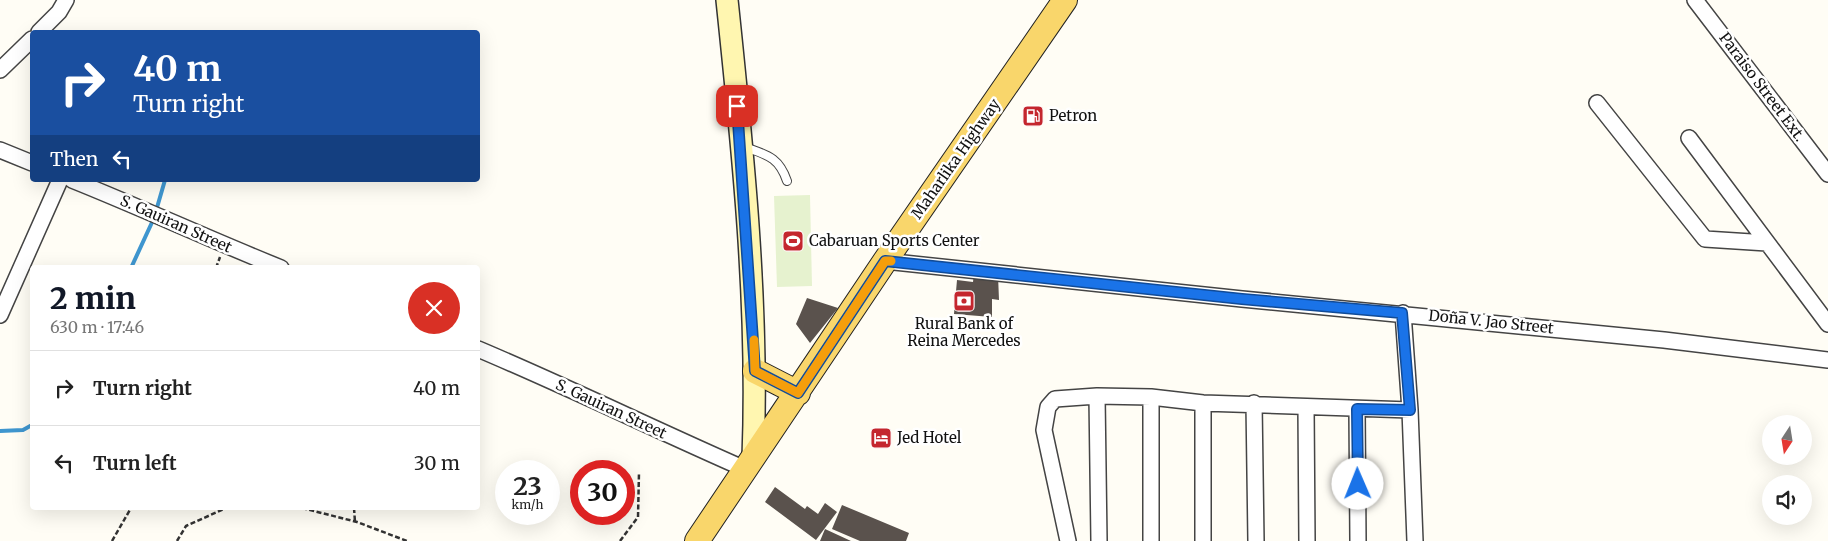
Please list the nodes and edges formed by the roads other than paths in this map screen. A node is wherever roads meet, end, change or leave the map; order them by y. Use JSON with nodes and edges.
{"nodes":[{"id":1,"x":66,"y":0,"type":"edge"},
{"id":2,"x":727,"y":0,"type":"edge"},
{"id":3,"x":1065,"y":0,"type":"edge"},
{"id":4,"x":1695,"y":0,"type":"edge"},
{"id":5,"x":41,"y":30,"type":"edge"},
{"id":6,"x":30,"y":41,"type":"edge"},
{"id":7,"x":0,"y":70,"type":"edge"},
{"id":8,"x":1597,"y":103,"type":"dead end"},
{"id":9,"x":1689,"y":138,"type":"dead end"},
{"id":10,"x":741,"y":145,"type":"junction"},
{"id":11,"x":0,"y":150,"type":"edge"},
{"id":12,"x":30,"y":162,"type":"edge"},
{"id":13,"x":1828,"y":174,"type":"edge"},
{"id":14,"x":787,"y":181,"type":"dead end"},
{"id":15,"x":59,"y":182,"type":"edge"},
{"id":16,"x":77,"y":182,"type":"edge"},
{"id":17,"x":1767,"y":243,"type":"junction"},
{"id":18,"x":885,"y":261,"type":"junction"},
{"id":19,"x":273,"y":265,"type":"edge"},
{"id":20,"x":1402,"y":313,"type":"junction"},
{"id":21,"x":0,"y":315,"type":"edge"},
{"id":22,"x":1828,"y":324,"type":"edge"},
{"id":23,"x":480,"y":350,"type":"edge"},
{"id":24,"x":1828,"y":360,"type":"edge"},
{"id":25,"x":755,"y":371,"type":"junction"},
{"id":26,"x":798,"y":393,"type":"junction"},
{"id":27,"x":1097,"y":396,"type":"junction"},
{"id":28,"x":1150,"y":397,"type":"junction"},
{"id":29,"x":1203,"y":403,"type":"junction"},
{"id":30,"x":1254,"y":403,"type":"junction"},
{"id":31,"x":1306,"y":407,"type":"junction"},
{"id":32,"x":1357,"y":409,"type":"junction"},
{"id":33,"x":1410,"y":410,"type":"junction"},
{"id":34,"x":749,"y":463,"type":"junction"},
{"id":35,"x":697,"y":541,"type":"edge"},
{"id":36,"x":1068,"y":541,"type":"edge"},
{"id":37,"x":1099,"y":541,"type":"edge"},
{"id":38,"x":1151,"y":541,"type":"edge"},
{"id":39,"x":1203,"y":541,"type":"edge"},
{"id":40,"x":1256,"y":541,"type":"edge"},
{"id":41,"x":1307,"y":541,"type":"edge"},
{"id":42,"x":1358,"y":541,"type":"edge"},
{"id":43,"x":1415,"y":541,"type":"edge"}],
"edges":[{"from":1,"to":5,"type":"street"},
{"from":2,"to":10,"type":"main road"},
{"from":3,"to":18,"type":"main road","name":"Maharlika Highway"},
{"from":4,"to":13,"type":"street","name":"Paraiso Street Ext."},
{"from":6,"to":7,"type":"street"},
{"from":8,"to":17,"type":"street"},
{"from":9,"to":17,"type":"street"},
{"from":10,"to":14,"type":"lane"},
{"from":10,"to":25,"type":"main road"},
{"from":11,"to":12,"type":"street"},
{"from":15,"to":21,"type":"street"},
{"from":16,"to":19,"type":"street","name":"S. Gauiran Street"},
{"from":17,"to":22,"type":"street"},
{"from":18,"to":20,"type":"street","name":"Doña V. Jao Street"},
{"from":18,"to":26,"type":"main road","name":"Maharlika Highway"},
{"from":20,"to":24,"type":"street","name":"Doña V. Jao Street"},
{"from":20,"to":33,"type":"street"},
{"from":23,"to":34,"type":"street","name":"S. Gauiran Street"},
{"from":25,"to":26,"type":"main road"},
{"from":25,"to":34,"type":"main road"},
{"from":26,"to":34,"type":"main road","name":"Maharlika Highway"},
{"from":27,"to":28,"type":"street"},
{"from":27,"to":36,"type":"street"},
{"from":27,"to":37,"type":"street"},
{"from":28,"to":29,"type":"street"},
{"from":28,"to":38,"type":"street"},
{"from":29,"to":30,"type":"street"},
{"from":29,"to":39,"type":"street"},
{"from":30,"to":31,"type":"street"},
{"from":30,"to":40,"type":"street"},
{"from":31,"to":32,"type":"street"},
{"from":31,"to":41,"type":"street"},
{"from":32,"to":33,"type":"street"},
{"from":32,"to":42,"type":"street"},
{"from":33,"to":43,"type":"street"},
{"from":34,"to":35,"type":"main road","name":"Maharlika Highway"}]}
